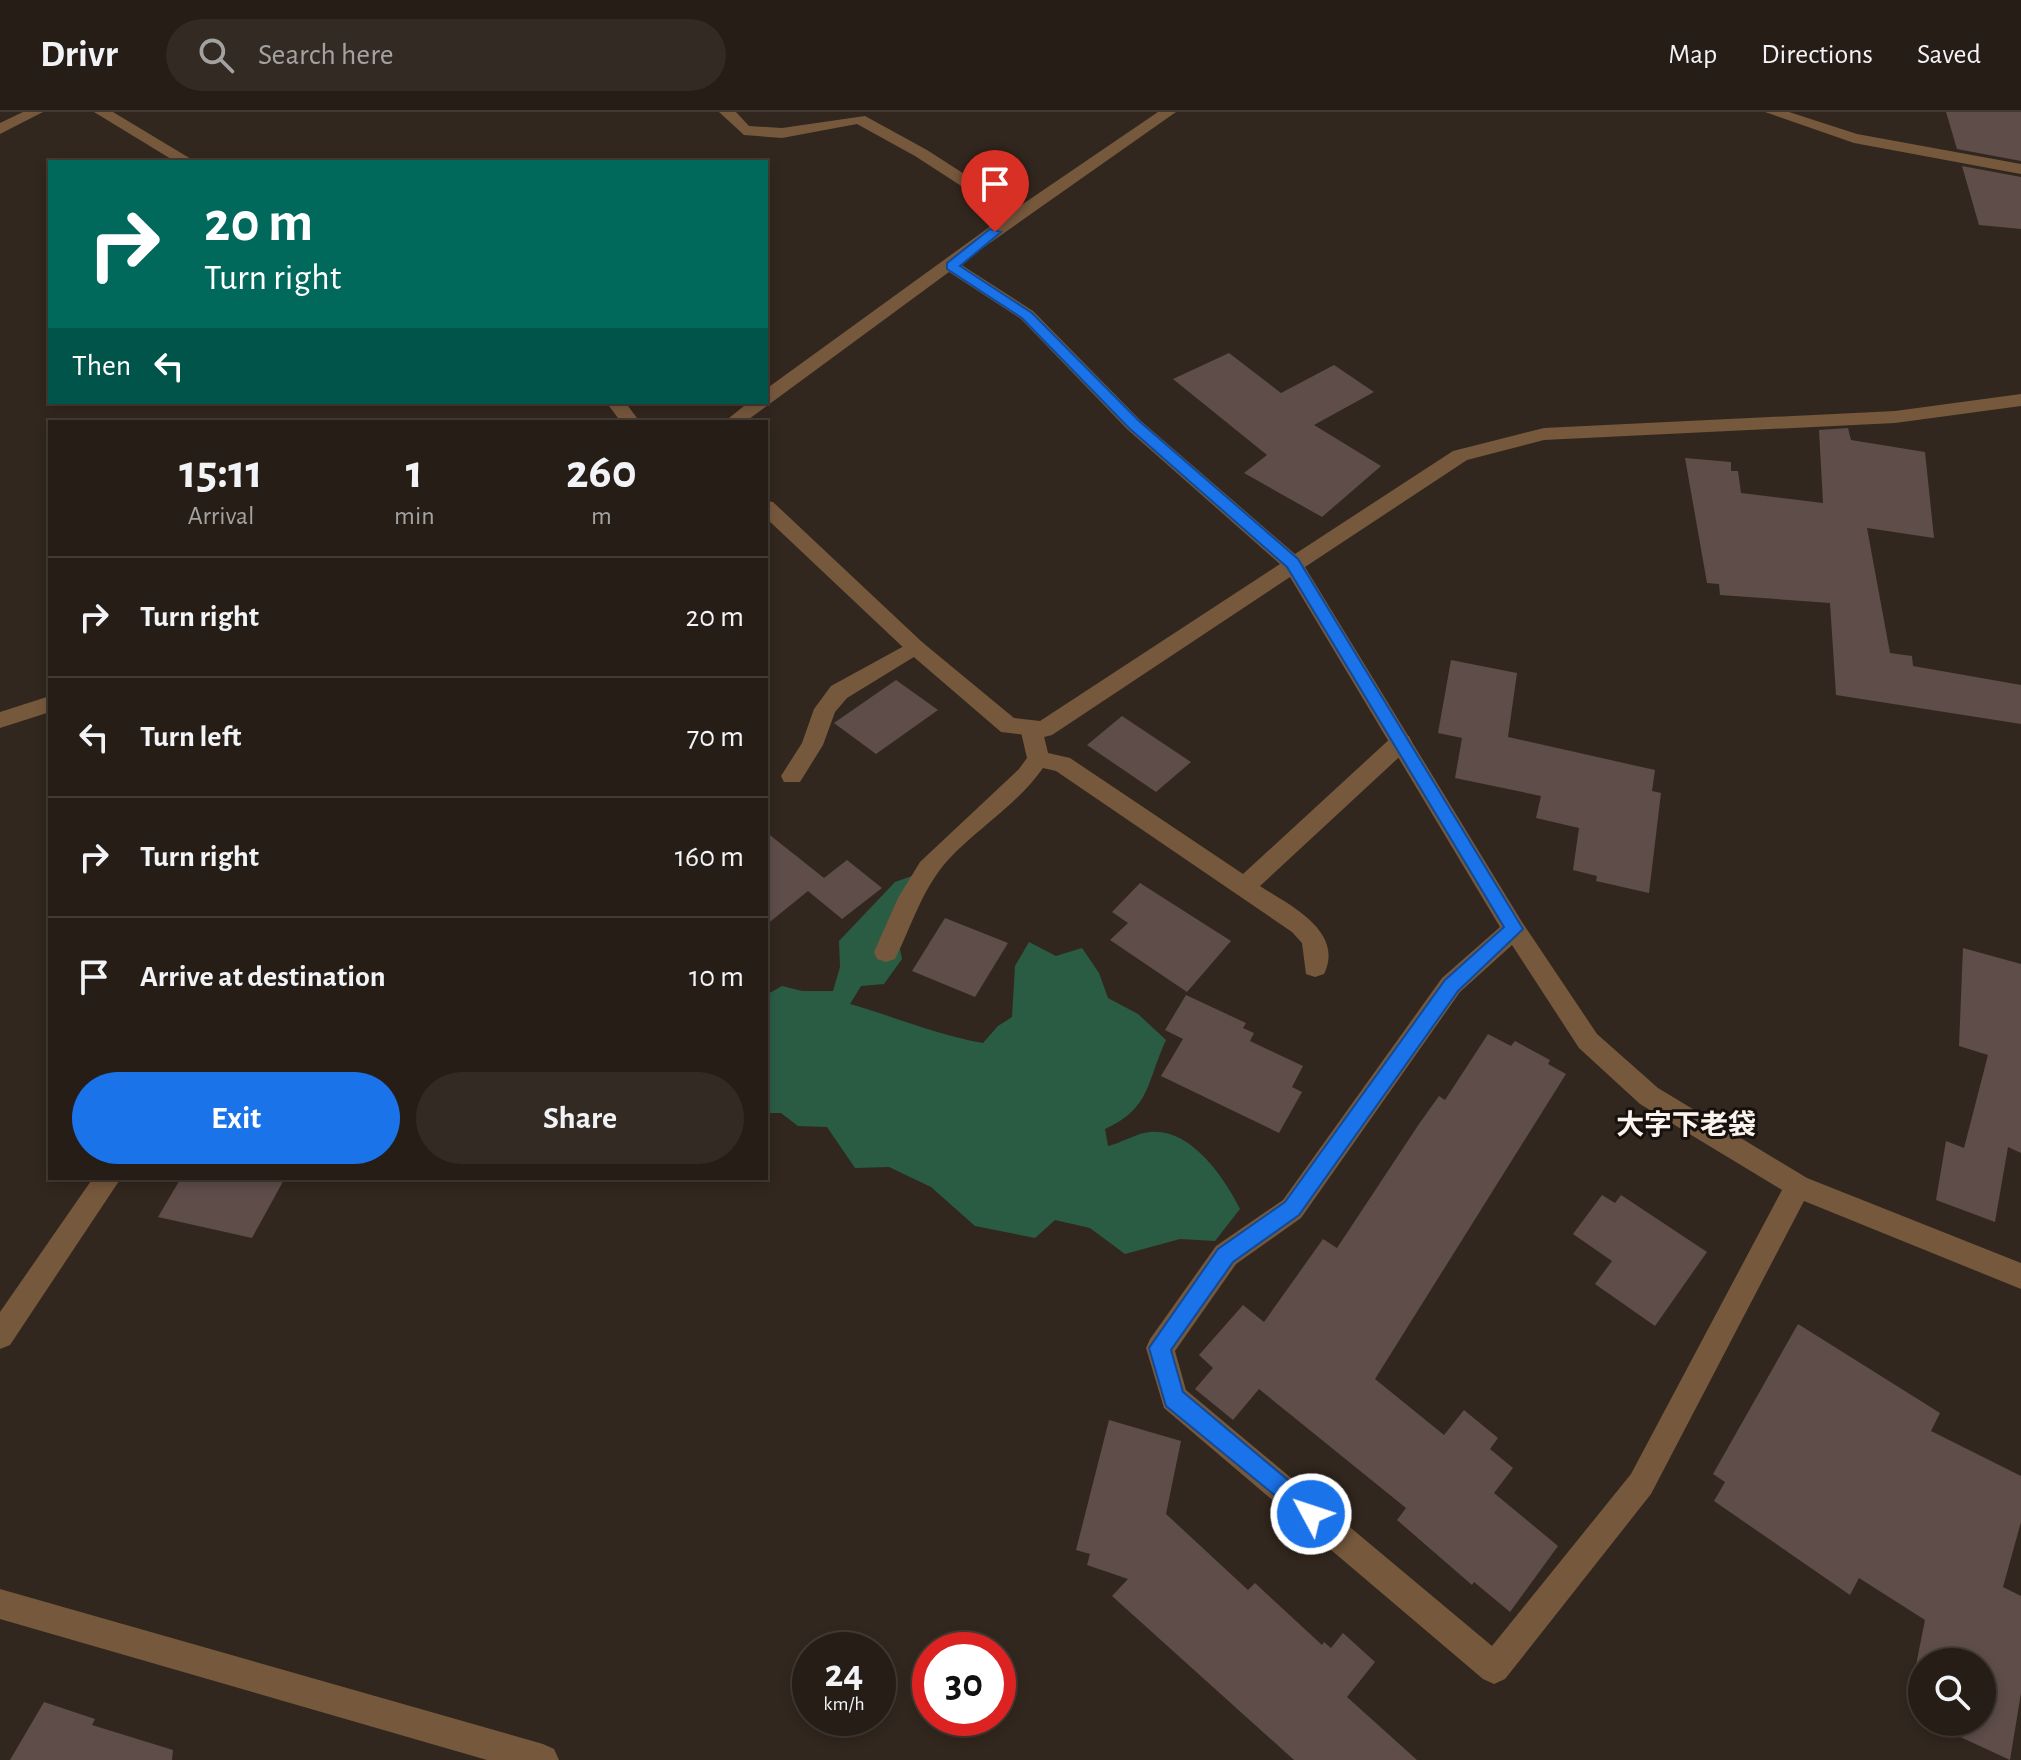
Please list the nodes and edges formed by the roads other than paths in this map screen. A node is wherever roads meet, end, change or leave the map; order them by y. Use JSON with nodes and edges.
{"nodes":[{"id":1,"x":35,"y":112,"type":"edge"},
{"id":2,"x":102,"y":112,"type":"edge"},
{"id":3,"x":727,"y":112,"type":"edge"},
{"id":4,"x":1168,"y":112,"type":"edge"},
{"id":5,"x":1785,"y":114,"type":"edge"},
{"id":6,"x":0,"y":129,"type":"edge"},
{"id":7,"x":185,"y":160,"type":"edge"},
{"id":8,"x":2021,"y":169,"type":"edge"},
{"id":9,"x":1017,"y":215,"type":"junction"},
{"id":10,"x":951,"y":266,"type":"junction"},
{"id":11,"x":768,"y":397,"type":"edge"},
{"id":12,"x":2021,"y":400,"type":"edge"},
{"id":13,"x":617,"y":404,"type":"edge"},
{"id":14,"x":758,"y":404,"type":"edge"},
{"id":15,"x":629,"y":420,"type":"edge"},
{"id":16,"x":736,"y":420,"type":"edge"},
{"id":17,"x":768,"y":509,"type":"edge"},
{"id":18,"x":1292,"y":563,"type":"junction"},
{"id":19,"x":915,"y":647,"type":"junction"},
{"id":20,"x":48,"y":705,"type":"edge"},
{"id":21,"x":0,"y":720,"type":"edge"},
{"id":22,"x":1031,"y":728,"type":"junction"},
{"id":23,"x":1401,"y":742,"type":"junction"},
{"id":24,"x":1038,"y":759,"type":"junction"},
{"id":25,"x":792,"y":776,"type":"dead end"},
{"id":26,"x":1244,"y":887,"type":"junction"},
{"id":27,"x":1514,"y":929,"type":"junction"},
{"id":28,"x":886,"y":952,"type":"dead end"},
{"id":29,"x":1315,"y":967,"type":"dead end"},
{"id":30,"x":107,"y":1180,"type":"edge"},
{"id":31,"x":1798,"y":1186,"type":"junction"},
{"id":32,"x":2021,"y":1276,"type":"edge"},
{"id":33,"x":0,"y":1336,"type":"edge"},
{"id":34,"x":0,"y":1604,"type":"edge"},
{"id":35,"x":543,"y":1760,"type":"edge"}],
"edges":[{"from":1,"to":6,"type":"street"},
{"from":2,"to":7,"type":"street"},
{"from":3,"to":9,"type":"street"},
{"from":4,"to":9,"type":"street"},
{"from":5,"to":8,"type":"street"},
{"from":9,"to":10,"type":"street"},
{"from":10,"to":11,"type":"street"},
{"from":10,"to":18,"type":"street"},
{"from":12,"to":18,"type":"street"},
{"from":13,"to":15,"type":"street"},
{"from":14,"to":16,"type":"street"},
{"from":17,"to":19,"type":"street"},
{"from":18,"to":22,"type":"street"},
{"from":18,"to":23,"type":"street"},
{"from":19,"to":22,"type":"street"},
{"from":19,"to":25,"type":"street"},
{"from":20,"to":21,"type":"street"},
{"from":22,"to":24,"type":"street"},
{"from":23,"to":26,"type":"street"},
{"from":23,"to":27,"type":"street"},
{"from":24,"to":26,"type":"street"},
{"from":24,"to":28,"type":"street"},
{"from":26,"to":29,"type":"street"},
{"from":27,"to":31,"type":"street"},
{"from":27,"to":31,"type":"street"},
{"from":30,"to":33,"type":"street"},
{"from":31,"to":32,"type":"street"},
{"from":34,"to":35,"type":"street"}]}
